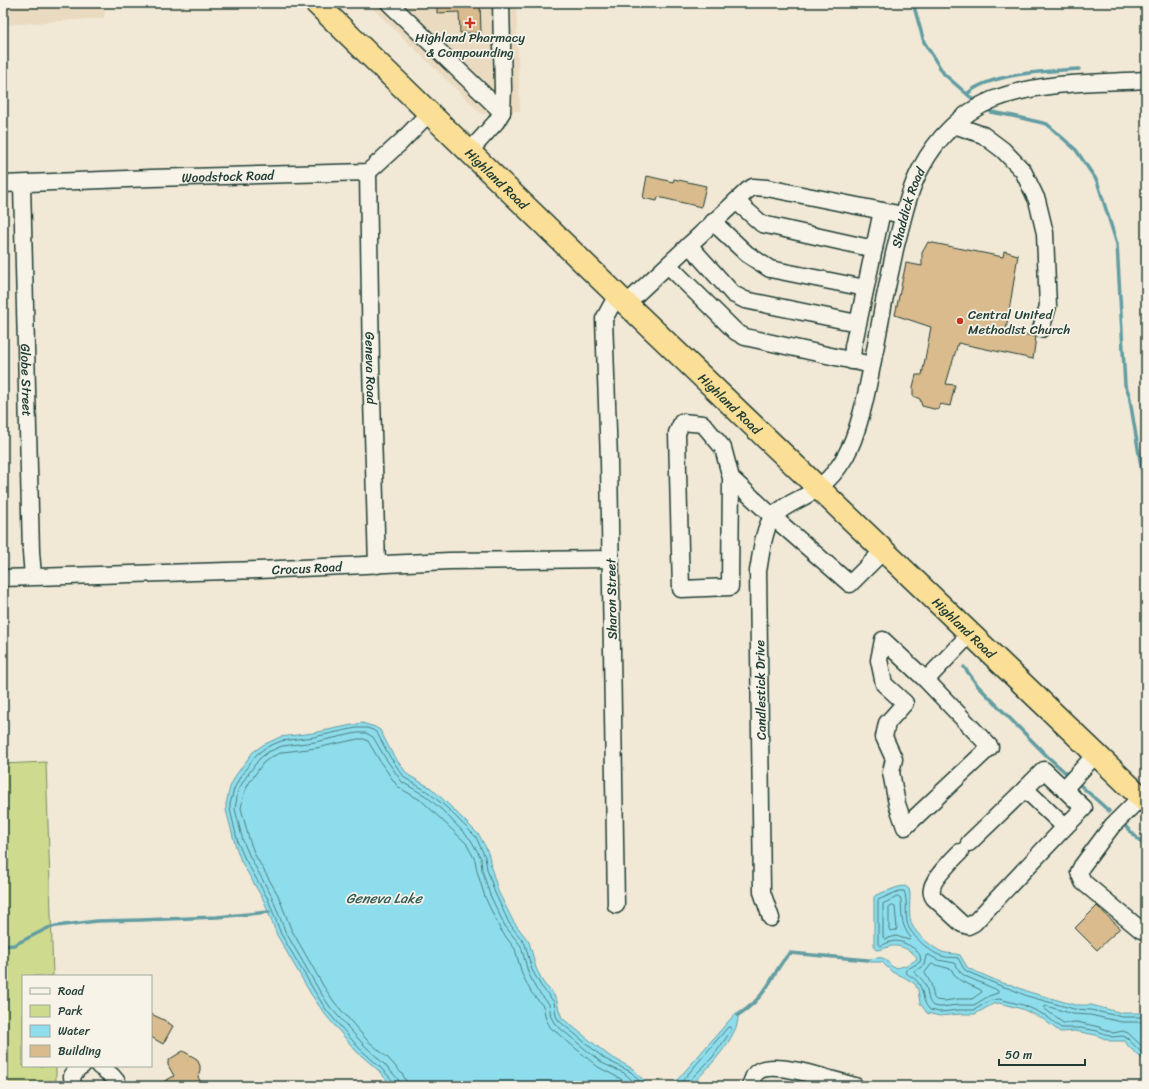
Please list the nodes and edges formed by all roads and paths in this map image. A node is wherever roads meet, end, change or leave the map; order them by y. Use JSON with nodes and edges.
{"nodes":[{"id":1,"x":316,"y":3,"type":"edge"},
{"id":2,"x":389,"y":3,"type":"edge"},
{"id":3,"x":501,"y":3,"type":"edge"},
{"id":4,"x":1146,"y":80,"type":"edge"},
{"id":5,"x":502,"y":112,"type":"junction"},
{"id":6,"x":429,"y":113,"type":"junction"},
{"id":7,"x":954,"y":125,"type":"junction"},
{"id":8,"x":469,"y":152,"type":"junction"},
{"id":9,"x":368,"y":172,"type":"junction"},
{"id":10,"x":3,"y":184,"type":"edge"},
{"id":11,"x":22,"y":184,"type":"junction"},
{"id":12,"x":736,"y":201,"type":"junction"},
{"id":13,"x":882,"y":211,"type":"junction"},
{"id":14,"x":903,"y":215,"type":"junction"},
{"id":15,"x":713,"y":222,"type":"junction"},
{"id":16,"x":688,"y":246,"type":"junction"},
{"id":17,"x":874,"y":250,"type":"junction"},
{"id":18,"x":668,"y":265,"type":"junction"},
{"id":19,"x":865,"y":288,"type":"junction"},
{"id":20,"x":622,"y":300,"type":"junction"},
{"id":21,"x":858,"y":324,"type":"junction"},
{"id":22,"x":1041,"y":329,"type":"dead end"},
{"id":23,"x":852,"y":361,"type":"junction"},
{"id":24,"x":872,"y":365,"type":"junction"},
{"id":25,"x":730,"y":478,"type":"junction"},
{"id":26,"x":818,"y":488,"type":"junction"},
{"id":27,"x":773,"y":517,"type":"junction"},
{"id":28,"x":883,"y":551,"type":"junction"},
{"id":29,"x":610,"y":559,"type":"junction"},
{"id":30,"x":377,"y":565,"type":"junction"},
{"id":31,"x":32,"y":576,"type":"junction"},
{"id":32,"x":3,"y":578,"type":"edge"},
{"id":33,"x":970,"y":634,"type":"junction"},
{"id":34,"x":926,"y":680,"type":"junction"},
{"id":35,"x":1096,"y":754,"type":"junction"},
{"id":36,"x":1025,"y":789,"type":"junction"},
{"id":37,"x":1064,"y":789,"type":"junction"},
{"id":38,"x":1143,"y":800,"type":"edge"},
{"id":39,"x":1065,"y":827,"type":"junction"},
{"id":40,"x":616,"y":905,"type":"dead end"},
{"id":41,"x":771,"y":918,"type":"dead end"},
{"id":42,"x":1146,"y":931,"type":"edge"},
{"id":43,"x":79,"y":1067,"type":"edge"},
{"id":44,"x":100,"y":1067,"type":"edge"},
{"id":45,"x":73,"y":1086,"type":"edge"},
{"id":46,"x":119,"y":1086,"type":"edge"},
{"id":47,"x":750,"y":1086,"type":"edge"},
{"id":48,"x":855,"y":1086,"type":"edge"}],
"edges":[{"from":1,"to":6,"type":"highway","name":"Highland Road"},
{"from":2,"to":5,"type":"street"},
{"from":3,"to":5,"type":"street"},
{"from":4,"to":7,"type":"street","name":"Shaddick Road"},
{"from":5,"to":8,"type":"street"},
{"from":6,"to":8,"type":"highway","name":"Highland Road"},
{"from":6,"to":9,"type":"street"},
{"from":7,"to":14,"type":"street","name":"Shaddick Road"},
{"from":7,"to":22,"type":"street"},
{"from":8,"to":20,"type":"highway","name":"Highland Road"},
{"from":9,"to":11,"type":"street","name":"Woodstock Road"},
{"from":9,"to":30,"type":"street","name":"Geneva Road"},
{"from":10,"to":11,"type":"street","name":"Woodstock Road"},
{"from":11,"to":31,"type":"street","name":"Globe Street"},
{"from":12,"to":13,"type":"street","name":"Sharon Street"},
{"from":12,"to":15,"type":"street","name":"Sharon Street"},
{"from":12,"to":17,"type":"street"},
{"from":13,"to":14,"type":"street"},
{"from":13,"to":17,"type":"street"},
{"from":14,"to":24,"type":"street","name":"Shaddick Road"},
{"from":15,"to":16,"type":"street","name":"Sharon Street"},
{"from":15,"to":19,"type":"street"},
{"from":16,"to":18,"type":"street","name":"Sharon Street"},
{"from":16,"to":21,"type":"street"},
{"from":17,"to":19,"type":"street"},
{"from":18,"to":20,"type":"street","name":"Sharon Street"},
{"from":18,"to":23,"type":"street"},
{"from":19,"to":21,"type":"street"},
{"from":20,"to":26,"type":"highway","name":"Highland Road"},
{"from":20,"to":29,"type":"street","name":"Sharon Street"},
{"from":21,"to":23,"type":"street"},
{"from":23,"to":24,"type":"street"},
{"from":24,"to":26,"type":"street","name":"Shaddick Road"},
{"from":25,"to":25,"type":"street"},
{"from":25,"to":27,"type":"street"},
{"from":26,"to":27,"type":"street","name":"Candlestick Drive"},
{"from":26,"to":28,"type":"highway","name":"Highland Road"},
{"from":27,"to":28,"type":"street"},
{"from":27,"to":41,"type":"street","name":"Candlestick Drive"},
{"from":28,"to":33,"type":"highway","name":"Highland Road"},
{"from":29,"to":30,"type":"street","name":"Crocus Road"},
{"from":29,"to":40,"type":"street","name":"Sharon Street"},
{"from":30,"to":31,"type":"street","name":"Crocus Road"},
{"from":31,"to":32,"type":"street","name":"Crocus Road"},
{"from":33,"to":34,"type":"street"},
{"from":33,"to":35,"type":"highway","name":"Highland Road"},
{"from":34,"to":34,"type":"street"},
{"from":35,"to":37,"type":"street"},
{"from":35,"to":38,"type":"highway","name":"Highland Road"},
{"from":36,"to":37,"type":"street"},
{"from":36,"to":39,"type":"street"},
{"from":36,"to":39,"type":"street"},
{"from":37,"to":39,"type":"street"},
{"from":38,"to":42,"type":"street"},
{"from":43,"to":45,"type":"street"},
{"from":44,"to":46,"type":"street"},
{"from":47,"to":48,"type":"street"}]}
